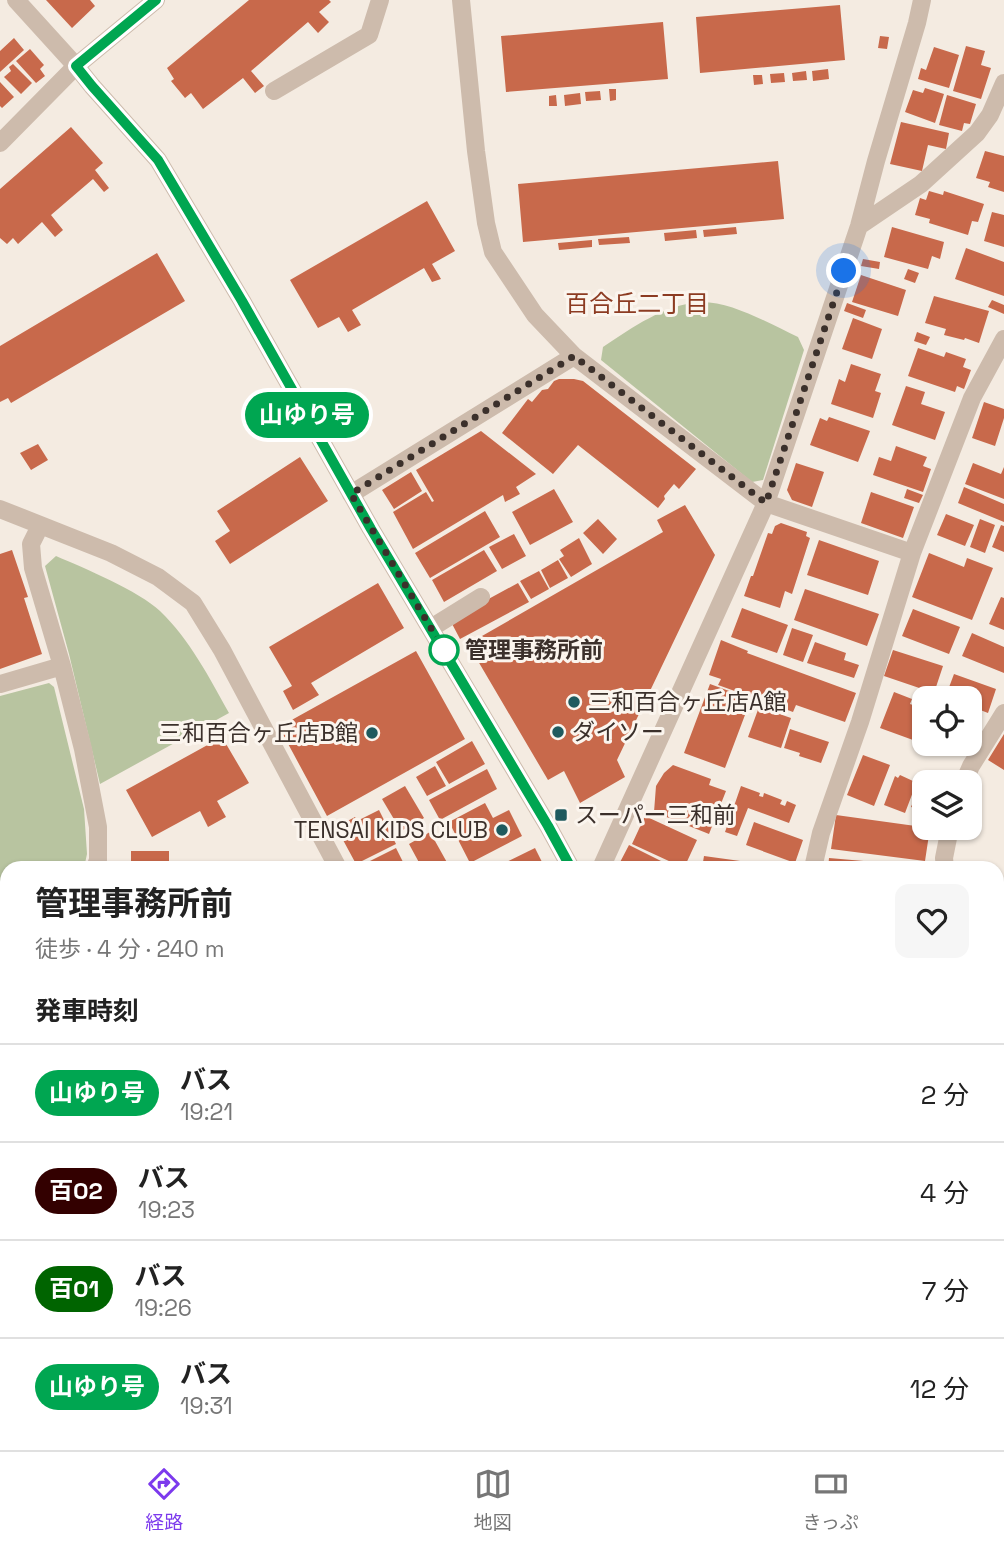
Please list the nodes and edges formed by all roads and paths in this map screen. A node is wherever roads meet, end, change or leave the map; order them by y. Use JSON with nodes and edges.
{"nodes":[{"id":1,"x":16,"y":0,"type":"edge"},
{"id":2,"x":156,"y":0,"type":"edge"},
{"id":3,"x":380,"y":0,"type":"edge"},
{"id":4,"x":461,"y":0,"type":"edge"},
{"id":5,"x":922,"y":0,"type":"edge"},
{"id":6,"x":76,"y":66,"type":"junction"},
{"id":7,"x":1004,"y":83,"type":"edge"},
{"id":8,"x":274,"y":91,"type":"dead end"},
{"id":9,"x":0,"y":143,"type":"edge"},
{"id":10,"x":859,"y":226,"type":"junction"},
{"id":11,"x":1004,"y":339,"type":"edge"},
{"id":12,"x":574,"y":356,"type":"junction"},
{"id":13,"x":351,"y":494,"type":"junction"},
{"id":14,"x":766,"y":503,"type":"junction"},
{"id":15,"x":0,"y":509,"type":"edge"},
{"id":16,"x":40,"y":526,"type":"junction"},
{"id":17,"x":912,"y":553,"type":"junction"},
{"id":18,"x":481,"y":597,"type":"dead end"},
{"id":19,"x":431,"y":628,"type":"junction"},
{"id":20,"x":62,"y":666,"type":"junction"},
{"id":21,"x":0,"y":684,"type":"edge"},
{"id":22,"x":1004,"y":713,"type":"edge"},
{"id":23,"x":969,"y":770,"type":"edge"},
{"id":24,"x":948,"y":840,"type":"edge"},
{"id":25,"x":98,"y":861,"type":"edge"},
{"id":26,"x":334,"y":861,"type":"edge"},
{"id":27,"x":567,"y":861,"type":"edge"},
{"id":28,"x":604,"y":861,"type":"edge"},
{"id":29,"x":815,"y":861,"type":"edge"},
{"id":30,"x":944,"y":861,"type":"edge"}],
"edges":[{"from":1,"to":6,"type":"street"},
{"from":2,"to":6,"type":"street"},
{"from":3,"to":8,"type":"street"},
{"from":4,"to":12,"type":"street"},
{"from":5,"to":10,"type":"street"},
{"from":6,"to":9,"type":"street"},
{"from":6,"to":13,"type":"street"},
{"from":7,"to":10,"type":"street"},
{"from":10,"to":14,"type":"street"},
{"from":11,"to":17,"type":"street"},
{"from":12,"to":13,"type":"street"},
{"from":12,"to":14,"type":"street"},
{"from":13,"to":19,"type":"street"},
{"from":14,"to":17,"type":"street"},
{"from":14,"to":28,"type":"street"},
{"from":15,"to":16,"type":"street"},
{"from":16,"to":20,"type":"street"},
{"from":16,"to":26,"type":"street"},
{"from":17,"to":29,"type":"street"},
{"from":18,"to":19,"type":"street"},
{"from":19,"to":27,"type":"street"},
{"from":20,"to":21,"type":"street"},
{"from":20,"to":25,"type":"street"},
{"from":22,"to":23,"type":"street"},
{"from":24,"to":30,"type":"street"}]}
